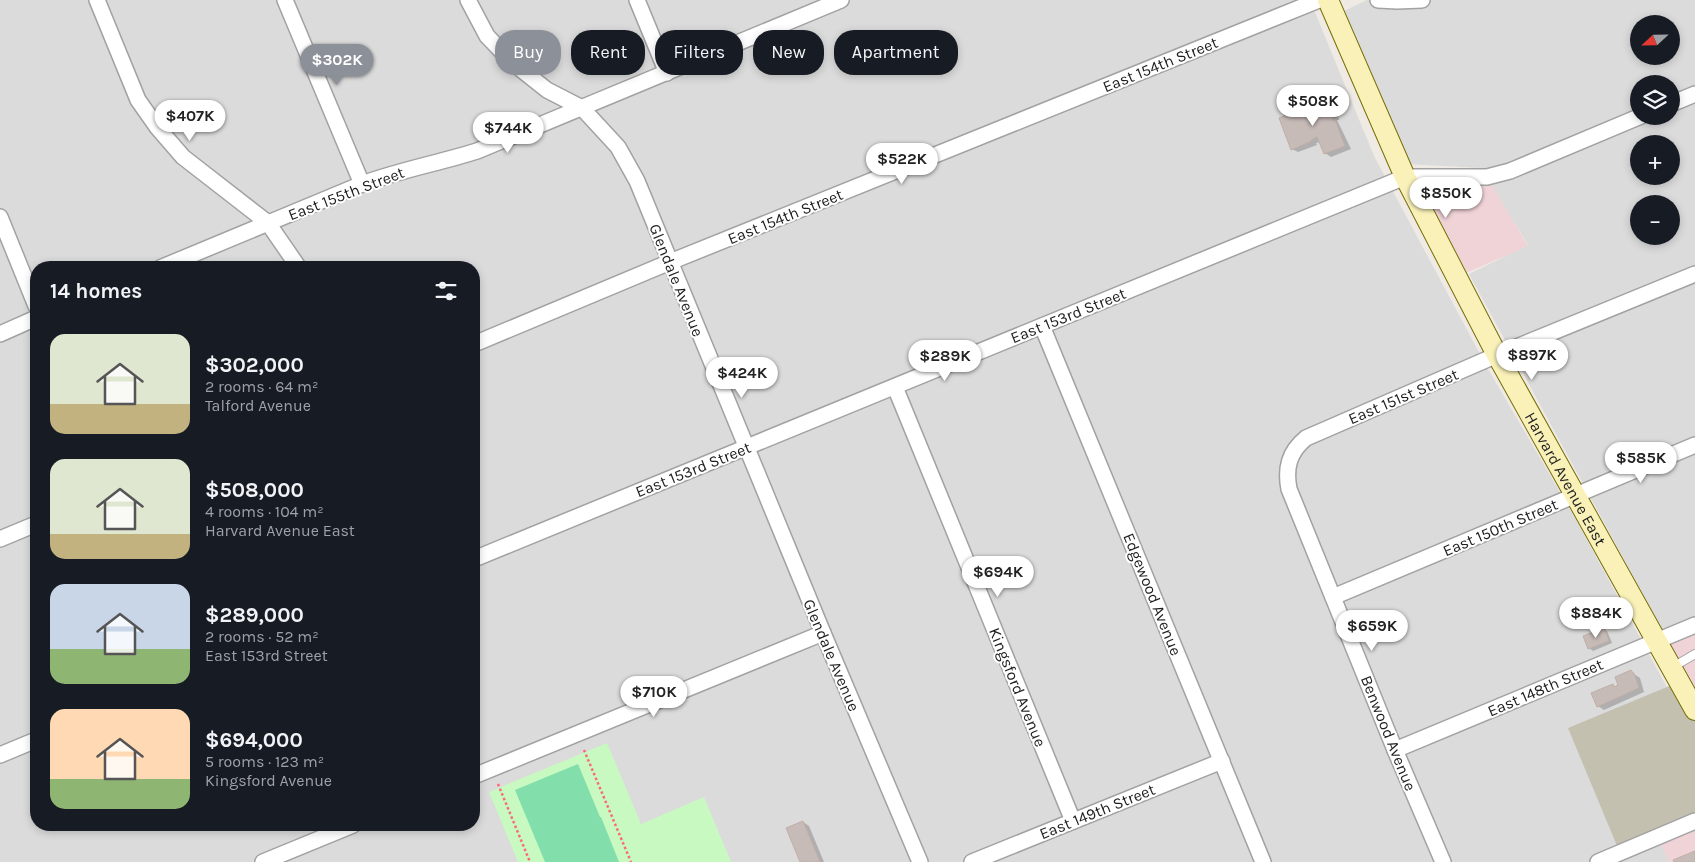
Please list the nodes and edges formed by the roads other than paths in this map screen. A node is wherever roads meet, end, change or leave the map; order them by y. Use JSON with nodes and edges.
{"nodes":[{"id":1,"x":98,"y":0,"type":"edge"},
{"id":2,"x":285,"y":0,"type":"edge"},
{"id":3,"x":468,"y":0,"type":"edge"},
{"id":4,"x":637,"y":0,"type":"edge"},
{"id":5,"x":840,"y":0,"type":"edge"},
{"id":6,"x":1319,"y":0,"type":"edge"},
{"id":7,"x":1328,"y":0,"type":"edge"},
{"id":8,"x":1378,"y":0,"type":"edge"},
{"id":9,"x":1422,"y":0,"type":"edge"},
{"id":10,"x":813,"y":5,"type":"edge"},
{"id":11,"x":743,"y":38,"type":"edge"},
{"id":12,"x":655,"y":44,"type":"edge"},
{"id":13,"x":662,"y":75,"type":"edge"},
{"id":14,"x":1695,"y":94,"type":"edge"},
{"id":15,"x":1680,"y":100,"type":"edge"},
{"id":16,"x":582,"y":108,"type":"junction"},
{"id":17,"x":1630,"y":121,"type":"edge"},
{"id":18,"x":1405,"y":177,"type":"junction"},
{"id":19,"x":362,"y":184,"type":"junction"},
{"id":20,"x":0,"y":217,"type":"edge"},
{"id":21,"x":268,"y":223,"type":"junction"},
{"id":22,"x":177,"y":261,"type":"edge"},
{"id":23,"x":294,"y":261,"type":"edge"},
{"id":24,"x":670,"y":262,"type":"junction"},
{"id":25,"x":1695,"y":274,"type":"edge"},
{"id":26,"x":30,"y":291,"type":"edge"},
{"id":27,"x":30,"y":321,"type":"edge"},
{"id":28,"x":1042,"y":326,"type":"junction"},
{"id":29,"x":0,"y":334,"type":"edge"},
{"id":30,"x":480,"y":341,"type":"edge"},
{"id":31,"x":1497,"y":355,"type":"junction"},
{"id":32,"x":895,"y":387,"type":"junction"},
{"id":33,"x":1306,"y":438,"type":"joint"},
{"id":34,"x":1695,"y":445,"type":"edge"},
{"id":35,"x":746,"y":447,"type":"junction"},
{"id":36,"x":1576,"y":495,"type":"junction"},
{"id":37,"x":30,"y":526,"type":"edge"},
{"id":38,"x":0,"y":539,"type":"edge"},
{"id":39,"x":480,"y":557,"type":"edge"},
{"id":40,"x":1333,"y":597,"type":"junction"},
{"id":41,"x":1695,"y":625,"type":"edge"},
{"id":42,"x":823,"y":633,"type":"junction"},
{"id":43,"x":1656,"y":641,"type":"junction"},
{"id":44,"x":1695,"y":654,"type":"edge"},
{"id":45,"x":1671,"y":668,"type":"junction"},
{"id":46,"x":1693,"y":703,"type":"edge"},
{"id":47,"x":30,"y":742,"type":"edge"},
{"id":48,"x":1395,"y":750,"type":"junction"},
{"id":49,"x":0,"y":755,"type":"edge"},
{"id":50,"x":1222,"y":761,"type":"junction"},
{"id":51,"x":480,"y":774,"type":"edge"},
{"id":52,"x":1073,"y":821,"type":"junction"},
{"id":53,"x":1695,"y":821,"type":"edge"},
{"id":54,"x":338,"y":831,"type":"edge"},
{"id":55,"x":263,"y":862,"type":"edge"},
{"id":56,"x":920,"y":862,"type":"edge"},
{"id":57,"x":972,"y":862,"type":"edge"},
{"id":58,"x":1263,"y":862,"type":"edge"},
{"id":59,"x":1443,"y":862,"type":"edge"},
{"id":60,"x":1598,"y":862,"type":"edge"}],
"edges":[{"from":1,"to":21,"type":"street"},
{"from":2,"to":19,"type":"street"},
{"from":3,"to":16,"type":"street","name":"Glendale Avenue"},
{"from":4,"to":12,"type":"street"},
{"from":5,"to":10,"type":"street","name":"East 155th Street"},
{"from":6,"to":24,"type":"street","name":"East 154th Street"},
{"from":7,"to":18,"type":"main road","name":"Harvard Avenue East"},
{"from":8,"to":9,"type":"street"},
{"from":10,"to":11,"type":"street","name":"East 155th Street"},
{"from":13,"to":16,"type":"street","name":"East 155th Street"},
{"from":14,"to":15,"type":"street"},
{"from":16,"to":19,"type":"street","name":"East 155th Street"},
{"from":16,"to":24,"type":"street","name":"Glendale Avenue"},
{"from":17,"to":18,"type":"street","name":"East 153rd Street"},
{"from":18,"to":28,"type":"street","name":"East 153rd Street"},
{"from":18,"to":31,"type":"main road","name":"Harvard Avenue East"},
{"from":19,"to":21,"type":"street","name":"East 155th Street"},
{"from":20,"to":26,"type":"street"},
{"from":21,"to":22,"type":"street","name":"East 155th Street"},
{"from":21,"to":23,"type":"street"},
{"from":24,"to":30,"type":"street","name":"East 154th Street"},
{"from":24,"to":35,"type":"street","name":"Glendale Avenue"},
{"from":25,"to":31,"type":"street","name":"East 151st Street"},
{"from":27,"to":29,"type":"street"},
{"from":28,"to":32,"type":"street","name":"East 153rd Street"},
{"from":28,"to":50,"type":"street","name":"Edgewood Avenue"},
{"from":31,"to":33,"type":"street","name":"East 151st Street"},
{"from":31,"to":36,"type":"main road","name":"Harvard Avenue East"},
{"from":32,"to":35,"type":"street","name":"East 153rd Street"},
{"from":32,"to":52,"type":"street","name":"Kingsford Avenue"},
{"from":33,"to":40,"type":"street","name":"Benwood Avenue"},
{"from":34,"to":36,"type":"street","name":"East 150th Street"},
{"from":35,"to":39,"type":"street","name":"East 153rd Street"},
{"from":35,"to":42,"type":"street","name":"Glendale Avenue"},
{"from":36,"to":40,"type":"street","name":"East 150th Street"},
{"from":36,"to":43,"type":"main road","name":"Harvard Avenue East"},
{"from":37,"to":38,"type":"street"},
{"from":40,"to":48,"type":"street","name":"Benwood Avenue"},
{"from":41,"to":43,"type":"street","name":"East 148th Street"},
{"from":42,"to":51,"type":"street"},
{"from":42,"to":56,"type":"street","name":"Glendale Avenue"},
{"from":43,"to":45,"type":"main road","name":"Harvard Avenue East"},
{"from":43,"to":48,"type":"street","name":"East 148th Street"},
{"from":44,"to":45,"type":"lane"},
{"from":45,"to":46,"type":"main road","name":"Harvard Avenue East"},
{"from":47,"to":49,"type":"street"},
{"from":48,"to":59,"type":"street","name":"Benwood Avenue"},
{"from":50,"to":52,"type":"street","name":"East 149th Street"},
{"from":50,"to":58,"type":"street","name":"Edgewood Avenue"},
{"from":52,"to":57,"type":"street","name":"East 149th Street"},
{"from":53,"to":60,"type":"street"},
{"from":54,"to":55,"type":"street"}]}
